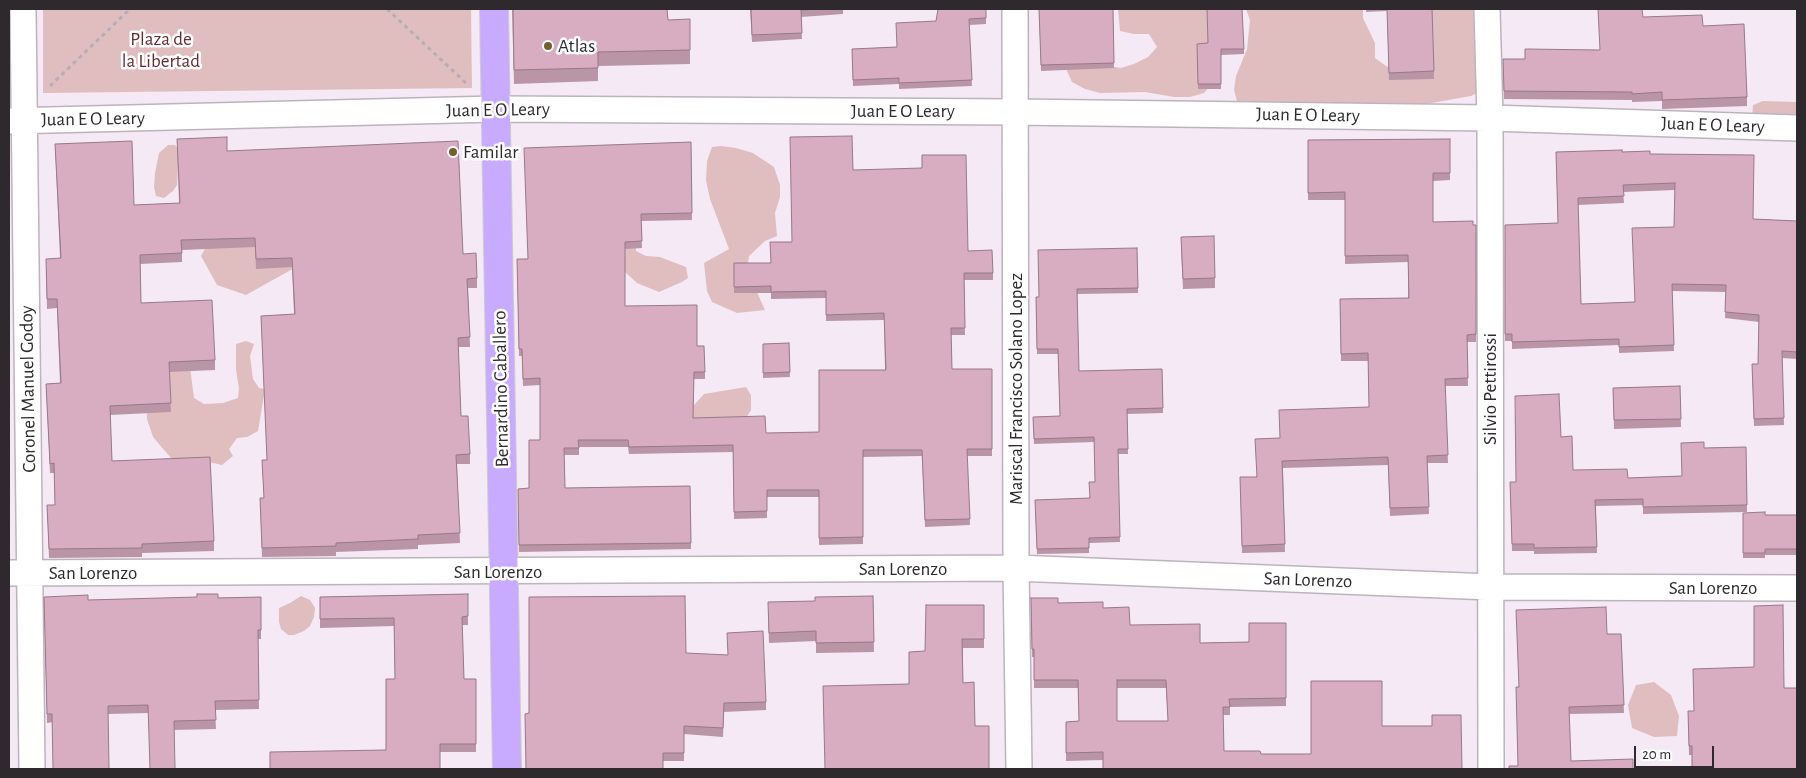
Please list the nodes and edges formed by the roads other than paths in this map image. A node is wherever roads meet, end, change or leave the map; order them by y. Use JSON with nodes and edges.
{"nodes":[{"id":1,"x":23,"y":9,"type":"edge"},
{"id":2,"x":494,"y":9,"type":"edge"},
{"id":3,"x":1015,"y":9,"type":"edge"},
{"id":4,"x":1487,"y":9,"type":"edge"},
{"id":5,"x":495,"y":109,"type":"junction"},
{"id":6,"x":1015,"y":112,"type":"junction"},
{"id":7,"x":1490,"y":118,"type":"junction"},
{"id":8,"x":17,"y":121,"type":"edge"},
{"id":9,"x":1797,"y":128,"type":"edge"},
{"id":10,"x":1016,"y":568,"type":"junction"},
{"id":11,"x":504,"y":572,"type":"junction"},
{"id":12,"x":19,"y":573,"type":"edge"},
{"id":13,"x":1491,"y":587,"type":"junction"},
{"id":14,"x":1797,"y":588,"type":"edge"},
{"id":15,"x":32,"y":769,"type":"edge"},
{"id":16,"x":507,"y":769,"type":"edge"},
{"id":17,"x":1019,"y":769,"type":"edge"},
{"id":18,"x":1491,"y":769,"type":"edge"}],
"edges":[{"from":1,"to":8,"type":"street","name":"Coronel Manuel Godoy"},
{"from":2,"to":5,"type":"highway","name":"Bernardino Caballero"},
{"from":3,"to":6,"type":"street","name":"Mariscal Francisco Solano Lopez"},
{"from":4,"to":7,"type":"street","name":"Silvio Pettirossi"},
{"from":5,"to":6,"type":"street","name":"Juan E O Leary"},
{"from":5,"to":8,"type":"street","name":"Juan E O Leary"},
{"from":5,"to":11,"type":"highway","name":"Bernardino Caballero"},
{"from":6,"to":7,"type":"street","name":"Juan E O Leary"},
{"from":6,"to":10,"type":"street","name":"Mariscal Francisco Solano Lopez"},
{"from":7,"to":9,"type":"street","name":"Juan E O Leary"},
{"from":7,"to":13,"type":"street","name":"Silvio Pettirossi"},
{"from":8,"to":12,"type":"street","name":"Coronel Manuel Godoy"},
{"from":10,"to":11,"type":"street","name":"San Lorenzo"},
{"from":10,"to":13,"type":"street","name":"San Lorenzo"},
{"from":10,"to":17,"type":"street","name":"Mariscal Francisco Solano Lopez"},
{"from":11,"to":12,"type":"street","name":"San Lorenzo"},
{"from":11,"to":16,"type":"highway","name":"Bernardino Caballero"},
{"from":12,"to":15,"type":"street","name":"Coronel Manuel Godoy"},
{"from":13,"to":14,"type":"street","name":"San Lorenzo"},
{"from":13,"to":18,"type":"street","name":"Silvio Pettirossi"}]}
